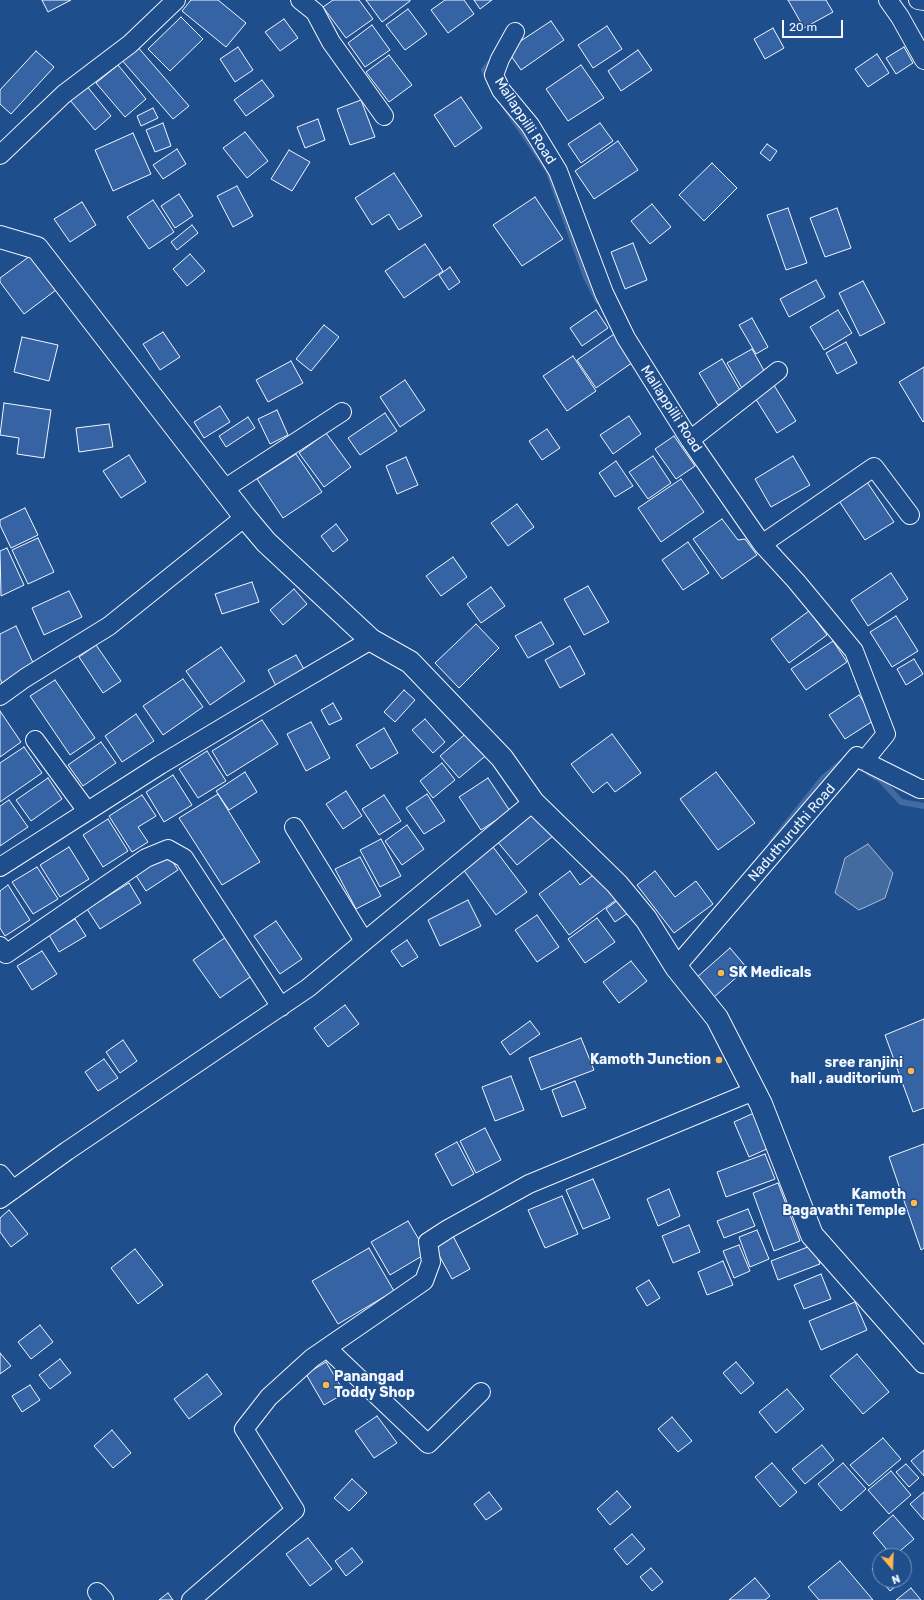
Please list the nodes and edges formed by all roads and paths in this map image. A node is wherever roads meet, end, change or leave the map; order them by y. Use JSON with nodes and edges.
{"nodes":[{"id":1,"x":176,"y":0,"type":"edge"},
{"id":2,"x":300,"y":0,"type":"edge"},
{"id":3,"x":888,"y":0,"type":"edge"},
{"id":4,"x":918,"y":0,"type":"edge"},
{"id":5,"x":924,"y":1,"type":"edge"},
{"id":6,"x":515,"y":32,"type":"dead end"},
{"id":7,"x":924,"y":60,"type":"edge"},
{"id":8,"x":384,"y":116,"type":"dead end"},
{"id":9,"x":0,"y":155,"type":"edge"},
{"id":10,"x":0,"y":237,"type":"edge"},
{"id":11,"x":778,"y":371,"type":"dead end"},
{"id":12,"x":342,"y":412,"type":"dead end"},
{"id":13,"x":690,"y":440,"type":"junction"},
{"id":14,"x":224,"y":489,"type":"junction"},
{"id":15,"x":910,"y":515,"type":"dead end"},
{"id":16,"x":245,"y":517,"type":"junction"},
{"id":17,"x":762,"y":544,"type":"junction"},
{"id":18,"x":371,"y":640,"type":"junction"},
{"id":19,"x":0,"y":696,"type":"edge"},
{"id":20,"x":35,"y":740,"type":"dead end"},
{"id":21,"x":864,"y":761,"type":"junction"},
{"id":22,"x":924,"y":789,"type":"edge"},
{"id":23,"x":533,"y":802,"type":"junction"},
{"id":24,"x":87,"y":811,"type":"junction"},
{"id":25,"x":294,"y":827,"type":"dead end"},
{"id":26,"x":0,"y":867,"type":"edge"},
{"id":27,"x":364,"y":940,"type":"junction"},
{"id":28,"x":0,"y":946,"type":"edge"},
{"id":29,"x":676,"y":967,"type":"junction"},
{"id":30,"x":281,"y":1007,"type":"junction"},
{"id":31,"x":754,"y":1091,"type":"junction"},
{"id":32,"x":0,"y":1174,"type":"edge"},
{"id":33,"x":6,"y":1194,"type":"edge"},
{"id":34,"x":327,"y":1348,"type":"junction"},
{"id":35,"x":924,"y":1362,"type":"edge"},
{"id":36,"x":481,"y":1392,"type":"dead end"},
{"id":37,"x":191,"y":1600,"type":"edge"}],
"edges":[{"from":1,"to":9,"type":"street"},
{"from":2,"to":8,"type":"street"},
{"from":3,"to":7,"type":"street"},
{"from":4,"to":5,"type":"street"},
{"from":6,"to":13,"type":"street","name":"Mallappilli Road"},
{"from":10,"to":14,"type":"main road"},
{"from":11,"to":13,"type":"street"},
{"from":12,"to":14,"type":"street"},
{"from":13,"to":17,"type":"street","name":"Mallappilli Road"},
{"from":14,"to":16,"type":"main road"},
{"from":15,"to":17,"type":"street"},
{"from":16,"to":18,"type":"main road"},
{"from":16,"to":19,"type":"street"},
{"from":17,"to":21,"type":"street","name":"Mallappilli Road"},
{"from":18,"to":23,"type":"main road"},
{"from":18,"to":24,"type":"street"},
{"from":20,"to":24,"type":"street"},
{"from":21,"to":22,"type":"street"},
{"from":21,"to":29,"type":"street","name":"Naduthuruthi Road"},
{"from":23,"to":27,"type":"street"},
{"from":23,"to":29,"type":"main road"},
{"from":24,"to":26,"type":"street"},
{"from":25,"to":27,"type":"street"},
{"from":27,"to":30,"type":"street"},
{"from":28,"to":30,"type":"street"},
{"from":29,"to":31,"type":"main road"},
{"from":30,"to":33,"type":"street"},
{"from":31,"to":34,"type":"street"},
{"from":31,"to":35,"type":"main road"},
{"from":32,"to":33,"type":"street"},
{"from":34,"to":36,"type":"street"},
{"from":34,"to":37,"type":"street"}]}
